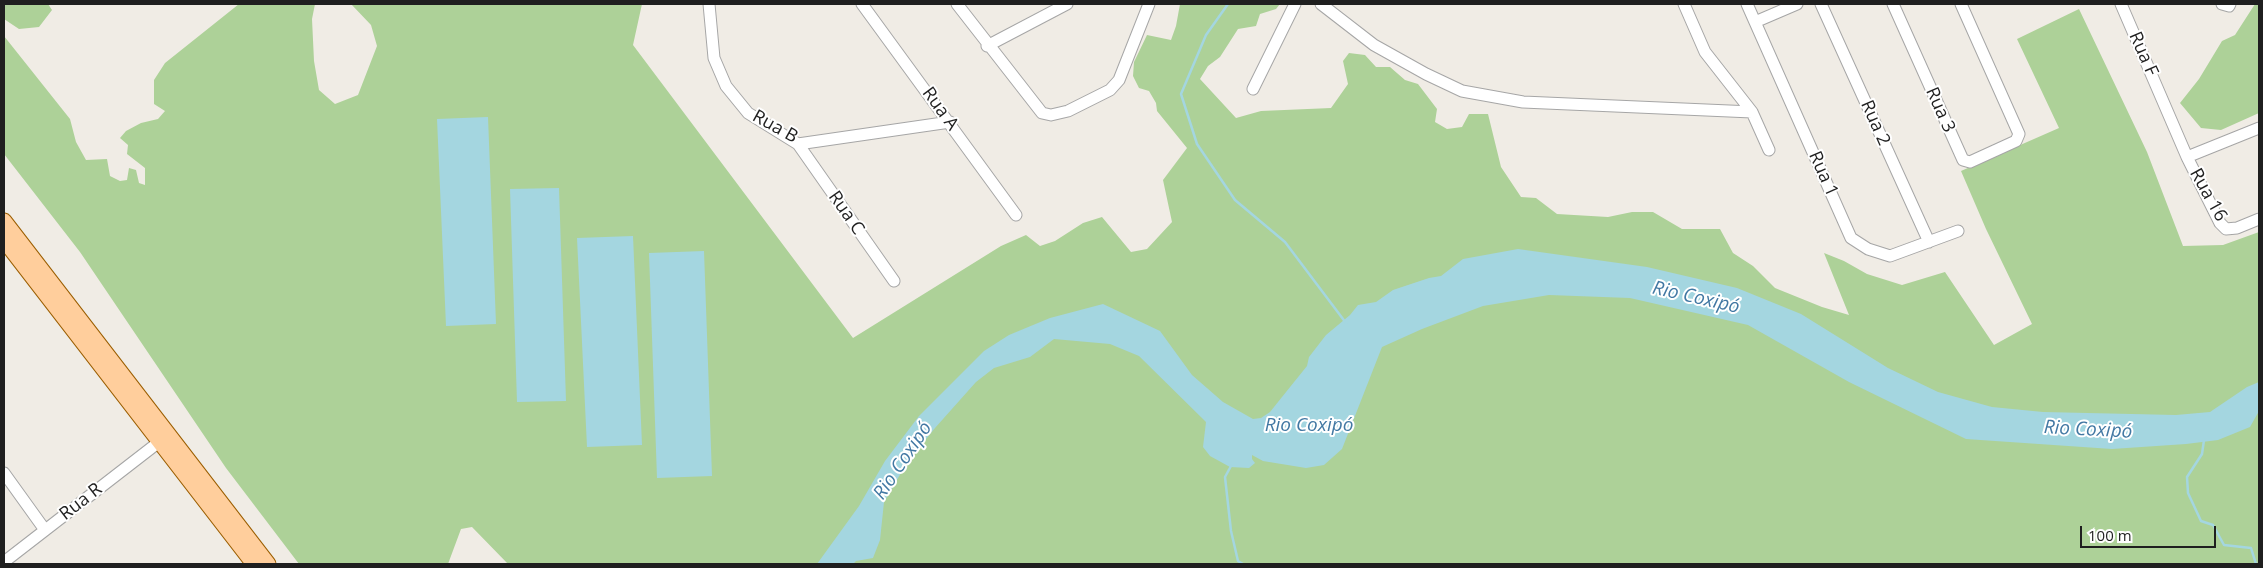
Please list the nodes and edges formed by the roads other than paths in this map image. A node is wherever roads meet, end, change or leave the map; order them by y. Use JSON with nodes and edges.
{"nodes":[{"id":1,"x":709,"y":4,"type":"edge"},
{"id":2,"x":862,"y":4,"type":"edge"},
{"id":3,"x":957,"y":4,"type":"edge"},
{"id":4,"x":1067,"y":4,"type":"edge"},
{"id":5,"x":1149,"y":4,"type":"edge"},
{"id":6,"x":1295,"y":4,"type":"edge"},
{"id":7,"x":1321,"y":4,"type":"edge"},
{"id":8,"x":1684,"y":4,"type":"edge"},
{"id":9,"x":1747,"y":4,"type":"edge"},
{"id":10,"x":1797,"y":4,"type":"edge"},
{"id":11,"x":1821,"y":4,"type":"edge"},
{"id":12,"x":1893,"y":4,"type":"edge"},
{"id":13,"x":1960,"y":4,"type":"edge"},
{"id":14,"x":2121,"y":4,"type":"edge"},
{"id":15,"x":1755,"y":22,"type":"junction"},
{"id":16,"x":988,"y":46,"type":"junction"},
{"id":17,"x":1253,"y":89,"type":"dead end"},
{"id":18,"x":1752,"y":112,"type":"junction"},
{"id":19,"x":950,"y":122,"type":"junction"},
{"id":20,"x":2259,"y":128,"type":"edge"},
{"id":21,"x":798,"y":144,"type":"junction"},
{"id":22,"x":1769,"y":150,"type":"dead end"},
{"id":23,"x":2188,"y":157,"type":"junction"},
{"id":24,"x":1016,"y":215,"type":"dead end"},
{"id":25,"x":2259,"y":220,"type":"edge"},
{"id":26,"x":4,"y":221,"type":"edge"},
{"id":27,"x":1958,"y":230,"type":"dead end"},
{"id":28,"x":4,"y":240,"type":"edge"},
{"id":29,"x":1929,"y":242,"type":"junction"},
{"id":30,"x":894,"y":281,"type":"dead end"},
{"id":31,"x":159,"y":442,"type":"junction"},
{"id":32,"x":4,"y":473,"type":"edge"},
{"id":33,"x":45,"y":530,"type":"junction"},
{"id":34,"x":4,"y":562,"type":"edge"},
{"id":35,"x":254,"y":564,"type":"edge"},
{"id":36,"x":268,"y":564,"type":"edge"}],
"edges":[{"from":1,"to":21,"type":"street","name":"Rua B"},
{"from":2,"to":19,"type":"street","name":"Rua A"},
{"from":3,"to":16,"type":"street"},
{"from":4,"to":16,"type":"street"},
{"from":5,"to":16,"type":"street"},
{"from":6,"to":17,"type":"street"},
{"from":7,"to":18,"type":"street"},
{"from":8,"to":18,"type":"street"},
{"from":9,"to":15,"type":"street","name":"Rua 1"},
{"from":10,"to":15,"type":"street"},
{"from":11,"to":29,"type":"street","name":"Rua 2"},
{"from":12,"to":13,"type":"street","name":"Rua 3"},
{"from":14,"to":23,"type":"street","name":"Rua F"},
{"from":15,"to":29,"type":"street","name":"Rua 1"},
{"from":18,"to":22,"type":"street"},
{"from":19,"to":21,"type":"street","name":"Rua B"},
{"from":19,"to":24,"type":"street","name":"Rua A"},
{"from":20,"to":23,"type":"street"},
{"from":21,"to":30,"type":"street","name":"Rua C"},
{"from":23,"to":25,"type":"street","name":"Rua 16"},
{"from":26,"to":36,"type":"main road"},
{"from":27,"to":29,"type":"street","name":"Rua 1"},
{"from":28,"to":31,"type":"main road"},
{"from":31,"to":33,"type":"street","name":"Rua R"},
{"from":31,"to":35,"type":"main road"},
{"from":32,"to":33,"type":"street"},
{"from":33,"to":34,"type":"street","name":"Rua R"}]}
